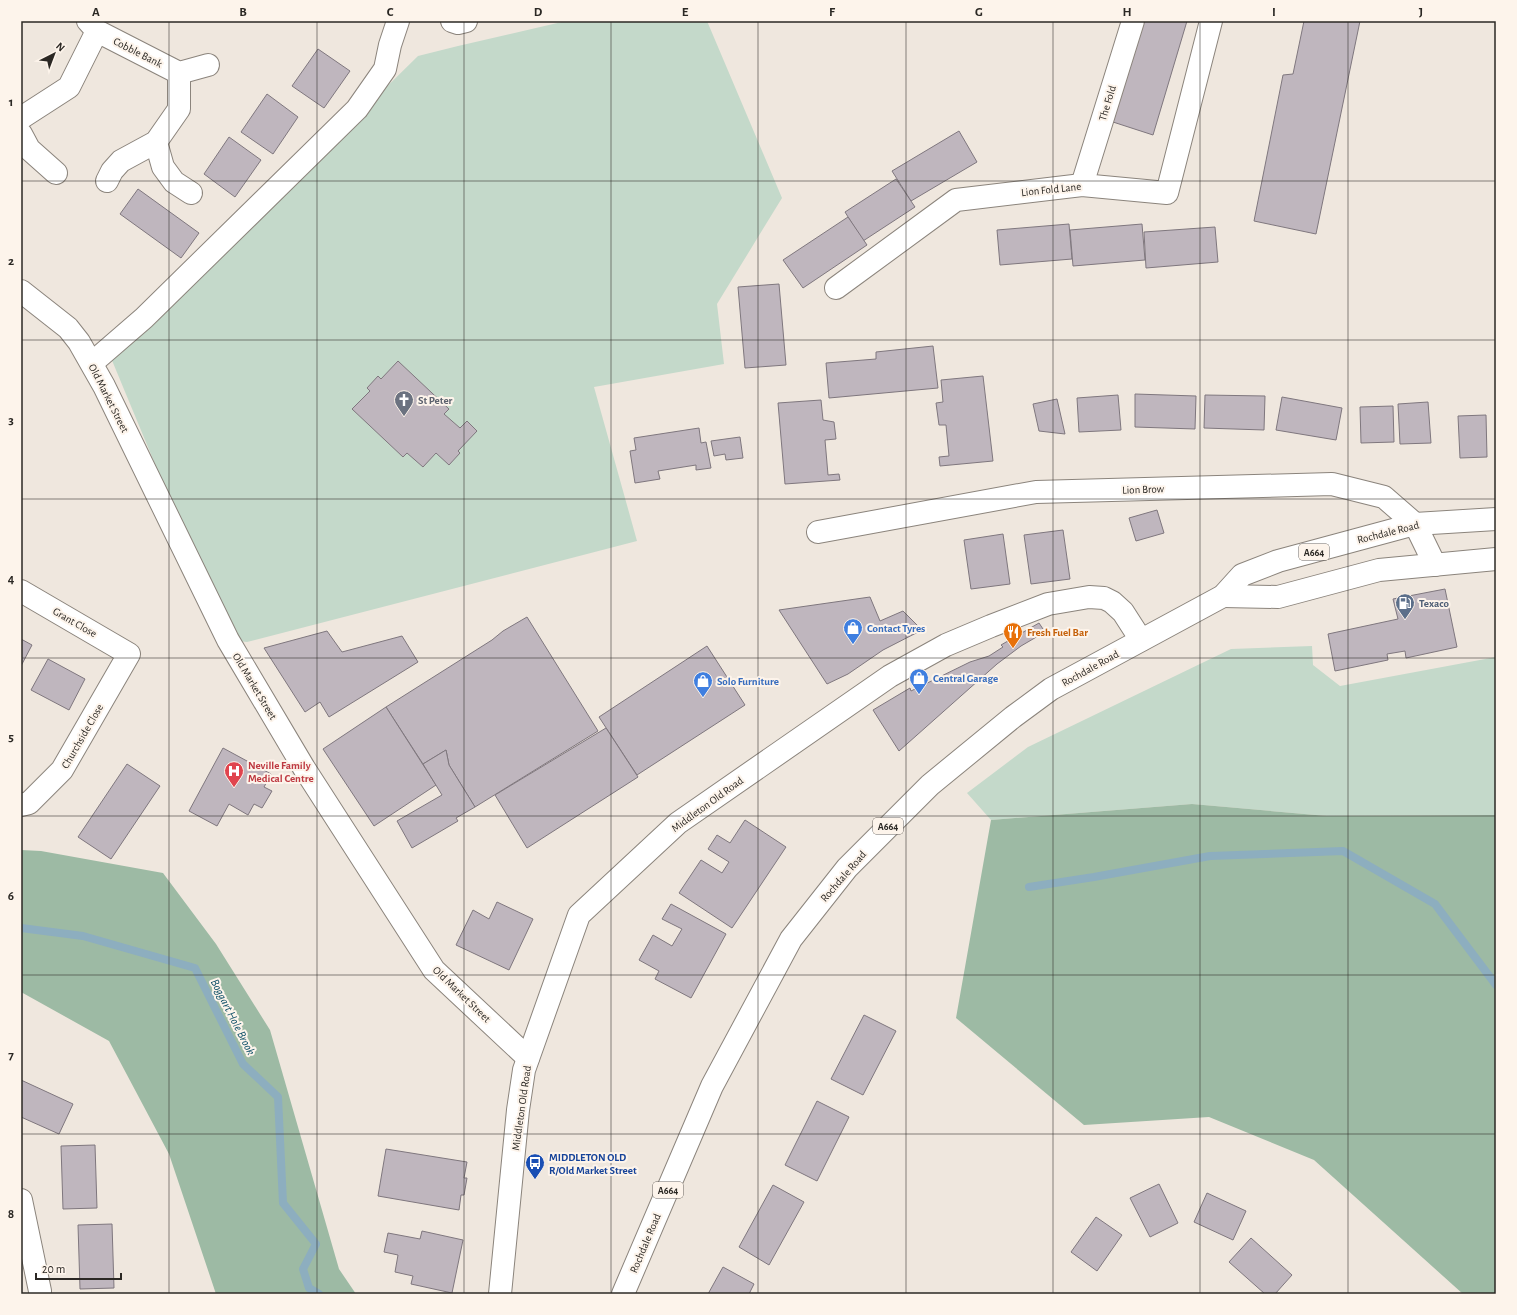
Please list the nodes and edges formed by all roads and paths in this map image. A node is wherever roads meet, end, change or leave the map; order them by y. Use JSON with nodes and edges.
{"nodes":[{"id":1,"x":398,"y":21,"type":"edge"},
{"id":2,"x":452,"y":21,"type":"edge"},
{"id":3,"x":466,"y":21,"type":"edge"},
{"id":4,"x":1133,"y":21,"type":"edge"},
{"id":5,"x":1211,"y":21,"type":"edge"},
{"id":6,"x":92,"y":26,"type":"edge"},
{"id":7,"x":208,"y":65,"type":"dead end"},
{"id":8,"x":179,"y":73,"type":"junction"},
{"id":9,"x":21,"y":118,"type":"edge"},
{"id":10,"x":21,"y":134,"type":"edge"},
{"id":11,"x":156,"y":142,"type":"junction"},
{"id":12,"x":56,"y":173,"type":"dead end"},
{"id":13,"x":107,"y":181,"type":"dead end"},
{"id":14,"x":1082,"y":185,"type":"junction"},
{"id":15,"x":191,"y":193,"type":"dead end"},
{"id":16,"x":836,"y":288,"type":"dead end"},
{"id":17,"x":21,"y":291,"type":"edge"},
{"id":18,"x":92,"y":363,"type":"junction"},
{"id":19,"x":1496,"y":519,"type":"edge"},
{"id":20,"x":1415,"y":524,"type":"junction"},
{"id":21,"x":818,"y":532,"type":"dead end"},
{"id":22,"x":1496,"y":558,"type":"edge"},
{"id":23,"x":1435,"y":565,"type":"junction"},
{"id":24,"x":21,"y":591,"type":"edge"},
{"id":25,"x":1222,"y":596,"type":"junction"},
{"id":26,"x":1141,"y":640,"type":"junction"},
{"id":27,"x":129,"y":654,"type":"joint"},
{"id":28,"x":21,"y":805,"type":"edge"},
{"id":29,"x":528,"y":1058,"type":"junction"},
{"id":30,"x":22,"y":1209,"type":"edge"},
{"id":31,"x":40,"y":1291,"type":"dead end"},
{"id":32,"x":500,"y":1294,"type":"edge"},
{"id":33,"x":623,"y":1294,"type":"edge"}],
"edges":[{"from":1,"to":18,"type":"street"},
{"from":2,"to":3,"type":"street"},
{"from":4,"to":14,"type":"street","name":"The Fold"},
{"from":5,"to":14,"type":"street","name":"Lion Fold Lane"},
{"from":6,"to":8,"type":"street","name":"Cobble Bank"},
{"from":6,"to":9,"type":"street","name":"Cobble Bank"},
{"from":7,"to":8,"type":"street"},
{"from":8,"to":11,"type":"street"},
{"from":10,"to":12,"type":"street"},
{"from":11,"to":13,"type":"street"},
{"from":11,"to":15,"type":"street"},
{"from":14,"to":16,"type":"street","name":"Lion Fold Lane"},
{"from":17,"to":18,"type":"street","name":"Old Market Street"},
{"from":18,"to":29,"type":"street","name":"Old Market Street"},
{"from":19,"to":20,"type":"street","name":"Rochdale Road","number":"A664"},
{"from":20,"to":21,"type":"street","name":"Lion Brow"},
{"from":20,"to":23,"type":"street","name":"Lion Brow"},
{"from":20,"to":25,"type":"street","name":"Rochdale Road","number":"A664"},
{"from":22,"to":23,"type":"street","name":"Rochdale Road"},
{"from":23,"to":25,"type":"street","name":"Rochdale Road"},
{"from":24,"to":27,"type":"street","name":"Grant Close"},
{"from":25,"to":26,"type":"street","name":"Rochdale Road","number":"A664"},
{"from":26,"to":29,"type":"street","name":"Middleton Old Road"},
{"from":26,"to":33,"type":"street","name":"Rochdale Road","number":"A664"},
{"from":27,"to":28,"type":"street","name":"Churchside Close"},
{"from":29,"to":32,"type":"street","name":"Middleton Old Road"},
{"from":30,"to":31,"type":"street"}]}
